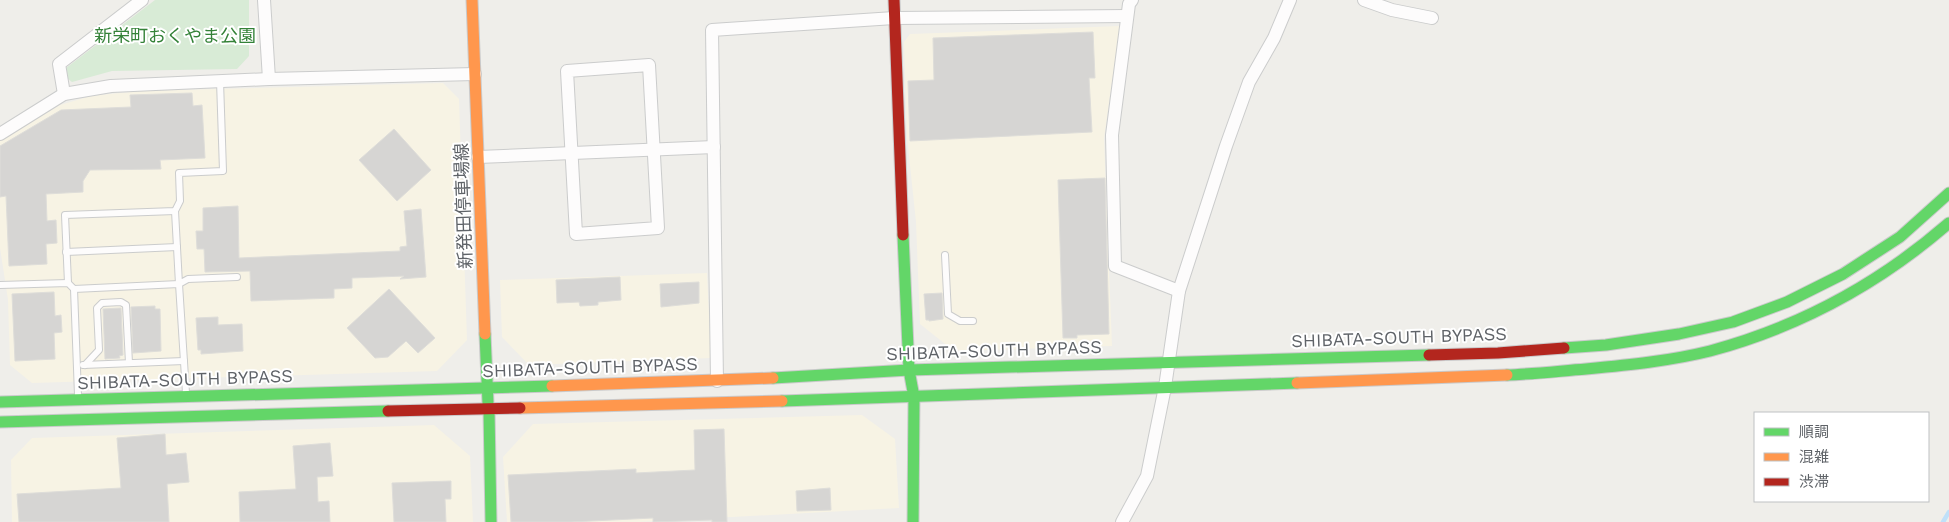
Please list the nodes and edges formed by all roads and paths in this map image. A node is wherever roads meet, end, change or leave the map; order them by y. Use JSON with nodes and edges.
{"nodes":[{"id":1,"x":142,"y":0,"type":"edge"},
{"id":2,"x":264,"y":0,"type":"edge"},
{"id":3,"x":472,"y":0,"type":"edge"},
{"id":4,"x":894,"y":0,"type":"edge"},
{"id":5,"x":1132,"y":0,"type":"edge"},
{"id":6,"x":1290,"y":0,"type":"edge"},
{"id":7,"x":1364,"y":0,"type":"edge"},
{"id":8,"x":1127,"y":16,"type":"junction"},
{"id":9,"x":894,"y":18,"type":"junction"},
{"id":10,"x":1432,"y":18,"type":"dead end"},
{"id":11,"x":475,"y":74,"type":"junction"},
{"id":12,"x":269,"y":79,"type":"junction"},
{"id":13,"x":220,"y":81,"type":"junction"},
{"id":14,"x":64,"y":94,"type":"junction"},
{"id":15,"x":0,"y":134,"type":"edge"},
{"id":16,"x":714,"y":147,"type":"junction"},
{"id":17,"x":655,"y":149,"type":"junction"},
{"id":18,"x":571,"y":153,"type":"junction"},
{"id":19,"x":478,"y":157,"type":"junction"},
{"id":20,"x":1949,"y":193,"type":"edge"},
{"id":21,"x":175,"y":211,"type":"junction"},
{"id":22,"x":1949,"y":223,"type":"edge"},
{"id":23,"x":177,"y":247,"type":"junction"},
{"id":24,"x":66,"y":252,"type":"junction"},
{"id":25,"x":945,"y":255,"type":"dead end"},
{"id":26,"x":237,"y":277,"type":"dead end"},
{"id":27,"x":68,"y":283,"type":"junction"},
{"id":28,"x":179,"y":284,"type":"junction"},
{"id":29,"x":0,"y":285,"type":"edge"},
{"id":30,"x":74,"y":289,"type":"junction"},
{"id":31,"x":1179,"y":291,"type":"junction"},
{"id":32,"x":973,"y":321,"type":"dead end"},
{"id":33,"x":184,"y":361,"type":"junction"},
{"id":34,"x":1169,"y":362,"type":"junction"},
{"id":35,"x":129,"y":363,"type":"junction"},
{"id":36,"x":77,"y":365,"type":"junction"},
{"id":37,"x":85,"y":365,"type":"junction"},
{"id":38,"x":909,"y":370,"type":"junction"},
{"id":39,"x":718,"y":381,"type":"junction"},
{"id":40,"x":488,"y":387,"type":"junction"},
{"id":41,"x":1165,"y":387,"type":"junction"},
{"id":42,"x":186,"y":396,"type":"junction"},
{"id":43,"x":914,"y":397,"type":"junction"},
{"id":44,"x":78,"y":400,"type":"junction"},
{"id":45,"x":0,"y":402,"type":"edge"},
{"id":46,"x":489,"y":410,"type":"junction"},
{"id":47,"x":0,"y":422,"type":"edge"},
{"id":48,"x":490,"y":522,"type":"edge"},
{"id":49,"x":913,"y":522,"type":"edge"},
{"id":50,"x":1122,"y":522,"type":"edge"}],
"edges":[{"from":1,"to":14,"type":"street"},
{"from":2,"to":12,"type":"street"},
{"from":3,"to":11,"type":"main road","name":"新発田停車場線"},
{"from":4,"to":9,"type":"main road"},
{"from":5,"to":8,"type":"street"},
{"from":6,"to":31,"type":"street"},
{"from":7,"to":10,"type":"street"},
{"from":8,"to":9,"type":"street"},
{"from":8,"to":31,"type":"street"},
{"from":9,"to":16,"type":"street"},
{"from":9,"to":38,"type":"main road"},
{"from":11,"to":12,"type":"street"},
{"from":11,"to":19,"type":"main road","name":"新発田停車場線"},
{"from":12,"to":13,"type":"street"},
{"from":13,"to":14,"type":"street"},
{"from":13,"to":21,"type":"lane"},
{"from":14,"to":15,"type":"street"},
{"from":16,"to":17,"type":"street"},
{"from":16,"to":39,"type":"street"},
{"from":17,"to":18,"type":"street"},
{"from":17,"to":18,"type":"street"},
{"from":17,"to":18,"type":"street"},
{"from":18,"to":19,"type":"street"},
{"from":19,"to":40,"type":"main road","name":"新発田停車場線"},
{"from":20,"to":34,"type":"main road","name":"SHIBATA-SOUTH BYPASS"},
{"from":21,"to":23,"type":"lane"},
{"from":21,"to":24,"type":"lane"},
{"from":22,"to":41,"type":"main road"},
{"from":23,"to":24,"type":"lane"},
{"from":23,"to":28,"type":"lane"},
{"from":24,"to":27,"type":"lane"},
{"from":25,"to":32,"type":"lane"},
{"from":26,"to":28,"type":"lane"},
{"from":27,"to":29,"type":"lane"},
{"from":27,"to":30,"type":"lane"},
{"from":28,"to":30,"type":"lane"},
{"from":28,"to":33,"type":"lane"},
{"from":30,"to":36,"type":"lane"},
{"from":31,"to":34,"type":"street"},
{"from":33,"to":35,"type":"lane"},
{"from":33,"to":42,"type":"lane"},
{"from":34,"to":38,"type":"main road","name":"SHIBATA-SOUTH BYPASS"},
{"from":34,"to":41,"type":"street"},
{"from":35,"to":37,"type":"lane"},
{"from":35,"to":37,"type":"lane"},
{"from":36,"to":37,"type":"lane"},
{"from":36,"to":44,"type":"lane"},
{"from":38,"to":39,"type":"main road","name":"SHIBATA-SOUTH BYPASS"},
{"from":38,"to":43,"type":"main road"},
{"from":39,"to":40,"type":"main road","name":"SHIBATA-SOUTH BYPASS"},
{"from":40,"to":42,"type":"main road","name":"SHIBATA-SOUTH BYPASS"},
{"from":40,"to":46,"type":"main road","name":"新発田停車場線"},
{"from":41,"to":43,"type":"main road"},
{"from":41,"to":50,"type":"street"},
{"from":42,"to":44,"type":"main road","name":"SHIBATA-SOUTH BYPASS"},
{"from":43,"to":46,"type":"main road"},
{"from":43,"to":49,"type":"main road"},
{"from":44,"to":45,"type":"main road","name":"SHIBATA-SOUTH BYPASS"},
{"from":46,"to":47,"type":"main road"},
{"from":46,"to":48,"type":"main road","name":"新発田停車場線"}]}
